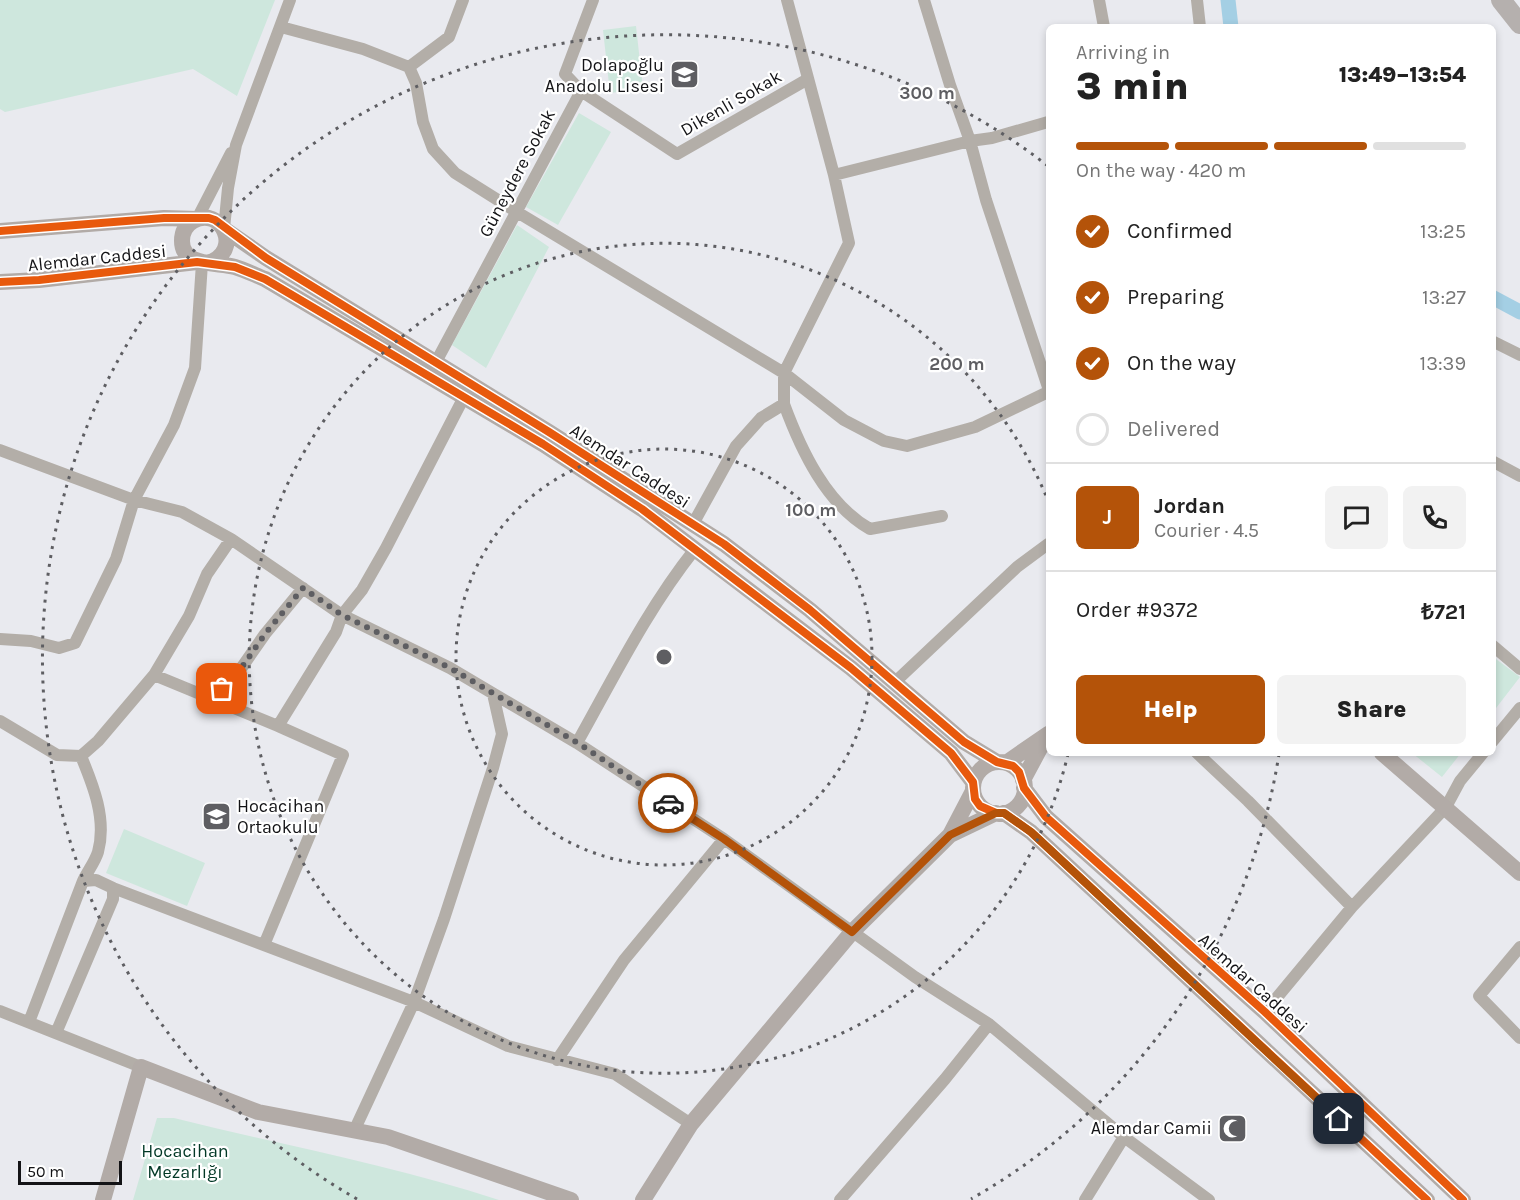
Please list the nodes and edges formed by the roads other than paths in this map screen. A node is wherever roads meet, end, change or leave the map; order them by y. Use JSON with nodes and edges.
{"nodes":[{"id":1,"x":290,"y":0,"type":"edge"},
{"id":2,"x":463,"y":0,"type":"edge"},
{"id":3,"x":593,"y":0,"type":"edge"},
{"id":4,"x":787,"y":0,"type":"edge"},
{"id":5,"x":924,"y":0,"type":"edge"},
{"id":6,"x":1099,"y":0,"type":"edge"},
{"id":7,"x":1197,"y":0,"type":"edge"},
{"id":8,"x":1501,"y":0,"type":"edge"},
{"id":9,"x":1103,"y":24,"type":"edge"},
{"id":10,"x":1200,"y":24,"type":"edge"},
{"id":11,"x":1520,"y":24,"type":"edge"},
{"id":12,"x":281,"y":27,"type":"junction"},
{"id":13,"x":409,"y":67,"type":"junction"},
{"id":14,"x":808,"y":80,"type":"junction"},
{"id":15,"x":581,"y":91,"type":"junction"},
{"id":16,"x":1046,"y":123,"type":"edge"},
{"id":17,"x":970,"y":141,"type":"junction"},
{"id":18,"x":236,"y":145,"type":"junction"},
{"id":19,"x":834,"y":175,"type":"junction"},
{"id":20,"x":517,"y":212,"type":"junction"},
{"id":21,"x":197,"y":219,"type":"junction"},
{"id":22,"x":224,"y":229,"type":"junction"},
{"id":23,"x":0,"y":231,"type":"edge"},
{"id":24,"x":202,"y":262,"type":"junction"},
{"id":25,"x":0,"y":282,"type":"edge"},
{"id":26,"x":1496,"y":343,"type":"edge"},
{"id":27,"x":1520,"y":355,"type":"edge"},
{"id":28,"x":436,"y":362,"type":"junction"},
{"id":29,"x":784,"y":372,"type":"junction"},
{"id":30,"x":1046,"y":381,"type":"edge"},
{"id":31,"x":1046,"y":393,"type":"edge"},
{"id":32,"x":464,"y":397,"type":"junction"},
{"id":33,"x":784,"y":404,"type":"junction"},
{"id":34,"x":0,"y":450,"type":"edge"},
{"id":35,"x":1496,"y":463,"type":"edge"},
{"id":36,"x":1520,"y":476,"type":"edge"},
{"id":37,"x":134,"y":500,"type":"junction"},
{"id":38,"x":942,"y":516,"type":"dead end"},
{"id":39,"x":693,"y":524,"type":"junction"},
{"id":40,"x":231,"y":539,"type":"junction"},
{"id":41,"x":1046,"y":545,"type":"edge"},
{"id":42,"x":695,"y":549,"type":"junction"},
{"id":43,"x":303,"y":588,"type":"junction"},
{"id":44,"x":342,"y":615,"type":"junction"},
{"id":45,"x":0,"y":639,"type":"edge"},
{"id":46,"x":1496,"y":648,"type":"edge"},
{"id":47,"x":1520,"y":669,"type":"edge"},
{"id":48,"x":154,"y":675,"type":"junction"},
{"id":49,"x":895,"y":682,"type":"junction"},
{"id":50,"x":493,"y":694,"type":"junction"},
{"id":51,"x":211,"y":699,"type":"junction"},
{"id":52,"x":1520,"y":708,"type":"edge"},
{"id":53,"x":0,"y":721,"type":"edge"},
{"id":54,"x":278,"y":726,"type":"junction"},
{"id":55,"x":1046,"y":737,"type":"edge"},
{"id":56,"x":1496,"y":737,"type":"edge"},
{"id":57,"x":1046,"y":738,"type":"edge"},
{"id":58,"x":578,"y":743,"type":"junction"},
{"id":59,"x":81,"y":756,"type":"junction"},
{"id":60,"x":1200,"y":756,"type":"edge"},
{"id":61,"x":1386,"y":756,"type":"edge"},
{"id":62,"x":1481,"y":756,"type":"edge"},
{"id":63,"x":1001,"y":762,"type":"junction"},
{"id":64,"x":1024,"y":784,"type":"junction"},
{"id":65,"x":973,"y":787,"type":"junction"},
{"id":66,"x":1446,"y":807,"type":"junction"},
{"id":67,"x":1000,"y":813,"type":"junction"},
{"id":68,"x":950,"y":835,"type":"junction"},
{"id":69,"x":724,"y":839,"type":"junction"},
{"id":70,"x":1520,"y":873,"type":"edge"},
{"id":71,"x":83,"y":881,"type":"junction"},
{"id":72,"x":113,"y":888,"type":"junction"},
{"id":73,"x":1352,"y":907,"type":"junction"},
{"id":74,"x":852,"y":932,"type":"junction"},
{"id":75,"x":264,"y":945,"type":"junction"},
{"id":76,"x":1520,"y":947,"type":"edge"},
{"id":77,"x":414,"y":1002,"type":"junction"},
{"id":78,"x":0,"y":1011,"type":"edge"},
{"id":79,"x":1264,"y":1012,"type":"junction"},
{"id":80,"x":29,"y":1022,"type":"junction"},
{"id":81,"x":989,"y":1024,"type":"junction"},
{"id":82,"x":56,"y":1033,"type":"junction"},
{"id":83,"x":1520,"y":1038,"type":"edge"},
{"id":84,"x":557,"y":1059,"type":"junction"},
{"id":85,"x":141,"y":1067,"type":"junction"},
{"id":86,"x":691,"y":1124,"type":"junction"},
{"id":87,"x":354,"y":1131,"type":"junction"},
{"id":88,"x":1124,"y":1137,"type":"junction"},
{"id":89,"x":103,"y":1200,"type":"edge"},
{"id":90,"x":571,"y":1200,"type":"edge"},
{"id":91,"x":643,"y":1200,"type":"edge"},
{"id":92,"x":840,"y":1200,"type":"edge"},
{"id":93,"x":1085,"y":1200,"type":"edge"},
{"id":94,"x":1209,"y":1200,"type":"edge"},
{"id":95,"x":1427,"y":1200,"type":"edge"},
{"id":96,"x":1463,"y":1200,"type":"edge"}],
"edges":[{"from":1,"to":12,"type":"street"},
{"from":2,"to":13,"type":"street"},
{"from":3,"to":15,"type":"street"},
{"from":4,"to":14,"type":"street"},
{"from":5,"to":17,"type":"street"},
{"from":6,"to":9,"type":"street"},
{"from":7,"to":10,"type":"street"},
{"from":8,"to":11,"type":"main road"},
{"from":12,"to":13,"type":"street"},
{"from":12,"to":18,"type":"street"},
{"from":13,"to":20,"type":"street"},
{"from":14,"to":15,"type":"street","name":"Dikenli Sokak"},
{"from":14,"to":19,"type":"street"},
{"from":15,"to":20,"type":"street","name":"Güneydere Sokak"},
{"from":16,"to":17,"type":"street"},
{"from":17,"to":19,"type":"street"},
{"from":17,"to":30,"type":"street"},
{"from":18,"to":21,"type":"street"},
{"from":18,"to":22,"type":"street"},
{"from":19,"to":29,"type":"street"},
{"from":20,"to":28,"type":"street","name":"Güneydere Sokak"},
{"from":20,"to":29,"type":"street"},
{"from":21,"to":22,"type":"main road"},
{"from":21,"to":23,"type":"main road","name":"Alemdar Caddesi"},
{"from":21,"to":24,"type":"main road"},
{"from":22,"to":24,"type":"main road"},
{"from":22,"to":28,"type":"main road","name":"Alemdar Caddesi"},
{"from":24,"to":25,"type":"main road","name":"Alemdar Caddesi"},
{"from":24,"to":32,"type":"main road","name":"Alemdar Caddesi"},
{"from":24,"to":37,"type":"street"},
{"from":26,"to":27,"type":"street"},
{"from":28,"to":39,"type":"main road","name":"Alemdar Caddesi"},
{"from":29,"to":31,"type":"street"},
{"from":29,"to":33,"type":"street"},
{"from":32,"to":42,"type":"main road","name":"Alemdar Caddesi"},
{"from":32,"to":44,"type":"street"},
{"from":33,"to":38,"type":"street"},
{"from":33,"to":39,"type":"street"},
{"from":34,"to":37,"type":"street"},
{"from":35,"to":36,"type":"street"},
{"from":37,"to":40,"type":"street"},
{"from":37,"to":45,"type":"street"},
{"from":39,"to":49,"type":"main road","name":"Alemdar Caddesi"},
{"from":40,"to":43,"type":"street"},
{"from":40,"to":48,"type":"street"},
{"from":41,"to":49,"type":"street"},
{"from":42,"to":58,"type":"street"},
{"from":42,"to":65,"type":"main road","name":"Alemdar Caddesi"},
{"from":43,"to":44,"type":"street"},
{"from":43,"to":51,"type":"street"},
{"from":44,"to":50,"type":"street"},
{"from":44,"to":54,"type":"street"},
{"from":46,"to":47,"type":"street"},
{"from":48,"to":51,"type":"street"},
{"from":48,"to":59,"type":"street"},
{"from":49,"to":63,"type":"main road","name":"Alemdar Caddesi"},
{"from":50,"to":58,"type":"street"},
{"from":50,"to":77,"type":"street"},
{"from":51,"to":54,"type":"street"},
{"from":52,"to":56,"type":"street"},
{"from":53,"to":59,"type":"street"},
{"from":54,"to":75,"type":"street"},
{"from":55,"to":63,"type":"main road"},
{"from":57,"to":64,"type":"main road"},
{"from":58,"to":69,"type":"street"},
{"from":59,"to":71,"type":"street"},
{"from":60,"to":73,"type":"street"},
{"from":61,"to":66,"type":"main road"},
{"from":62,"to":66,"type":"street"},
{"from":63,"to":64,"type":"main road"},
{"from":63,"to":65,"type":"main road"},
{"from":64,"to":67,"type":"main road"},
{"from":64,"to":79,"type":"main road","name":"Alemdar Caddesi"},
{"from":65,"to":67,"type":"main road"},
{"from":65,"to":68,"type":"main road"},
{"from":66,"to":70,"type":"main road"},
{"from":66,"to":73,"type":"street"},
{"from":67,"to":68,"type":"main road"},
{"from":67,"to":95,"type":"main road"},
{"from":68,"to":74,"type":"main road"},
{"from":69,"to":74,"type":"street"},
{"from":69,"to":84,"type":"street"},
{"from":71,"to":72,"type":"street"},
{"from":71,"to":80,"type":"street"},
{"from":72,"to":75,"type":"street"},
{"from":72,"to":82,"type":"street"},
{"from":73,"to":79,"type":"street"},
{"from":74,"to":81,"type":"street"},
{"from":74,"to":86,"type":"main road"},
{"from":75,"to":77,"type":"street"},
{"from":76,"to":83,"type":"street"},
{"from":77,"to":84,"type":"street"},
{"from":77,"to":87,"type":"street"},
{"from":78,"to":80,"type":"street"},
{"from":79,"to":96,"type":"main road","name":"Alemdar Caddesi"},
{"from":80,"to":82,"type":"street"},
{"from":81,"to":88,"type":"street"},
{"from":81,"to":92,"type":"street"},
{"from":82,"to":85,"type":"street"},
{"from":84,"to":86,"type":"street"},
{"from":85,"to":87,"type":"main road"},
{"from":85,"to":89,"type":"main road"},
{"from":86,"to":91,"type":"main road"},
{"from":87,"to":90,"type":"main road"},
{"from":88,"to":93,"type":"street"},
{"from":88,"to":94,"type":"street"}]}
